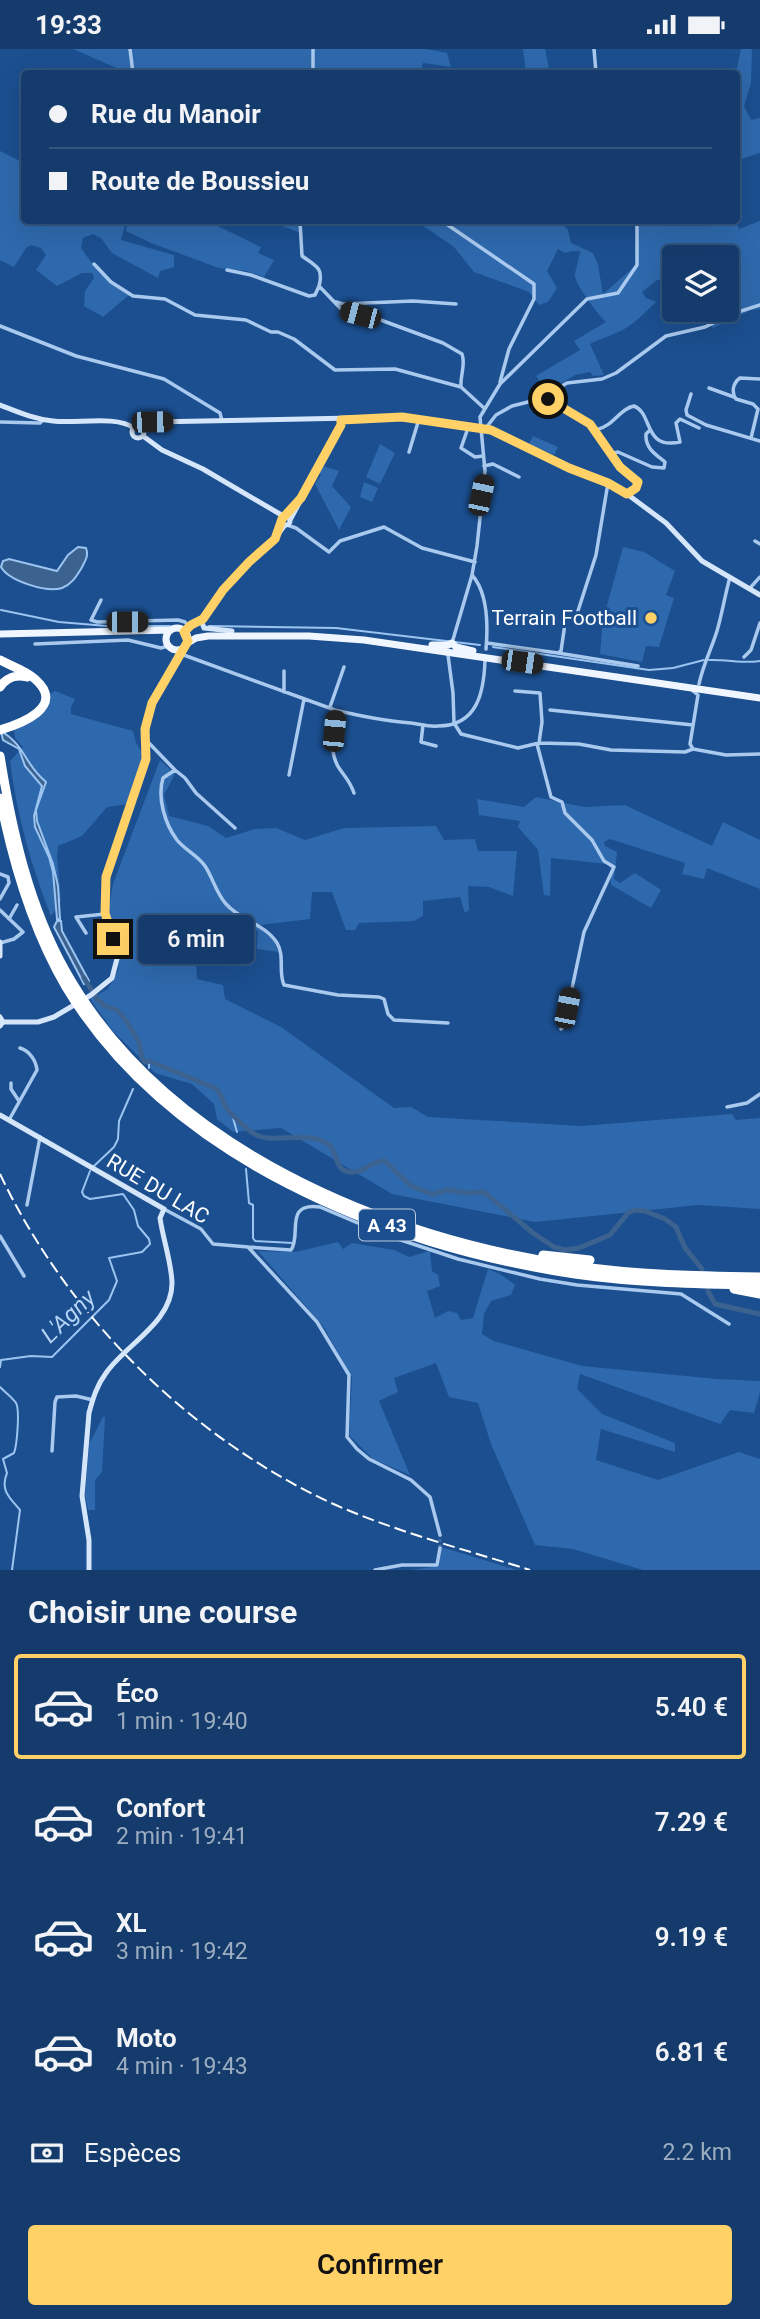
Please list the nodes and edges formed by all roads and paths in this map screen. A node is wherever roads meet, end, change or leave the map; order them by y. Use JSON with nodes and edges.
{"nodes":[{"id":1,"x":130,"y":49,"type":"edge"},
{"id":2,"x":313,"y":49,"type":"edge"},
{"id":3,"x":594,"y":49,"type":"edge"},
{"id":4,"x":133,"y":70,"type":"edge"},
{"id":5,"x":313,"y":70,"type":"edge"},
{"id":6,"x":596,"y":70,"type":"edge"},
{"id":7,"x":300,"y":224,"type":"edge"},
{"id":8,"x":446,"y":224,"type":"edge"},
{"id":9,"x":637,"y":224,"type":"edge"},
{"id":10,"x":94,"y":264,"type":"dead end"},
{"id":11,"x":227,"y":270,"type":"dead end"},
{"id":12,"x":319,"y":286,"type":"junction"},
{"id":13,"x":333,"y":301,"type":"junction"},
{"id":14,"x":456,"y":304,"type":"dead end"},
{"id":15,"x":760,"y":305,"type":"edge"},
{"id":16,"x":0,"y":327,"type":"edge"},
{"id":17,"x":760,"y":379,"type":"edge"},
{"id":18,"x":499,"y":384,"type":"junction"},
{"id":19,"x":461,"y":387,"type":"junction"},
{"id":20,"x":709,"y":388,"type":"dead end"},
{"id":21,"x":691,"y":394,"type":"dead end"},
{"id":22,"x":546,"y":396,"type":"junction"},
{"id":23,"x":734,"y":397,"type":"junction"},
{"id":24,"x":0,"y":405,"type":"edge"},
{"id":25,"x":484,"y":408,"type":"junction"},
{"id":26,"x":14,"y":411,"type":"junction"},
{"id":27,"x":27,"y":416,"type":"junction"},
{"id":28,"x":43,"y":419,"type":"junction"},
{"id":29,"x":341,"y":420,"type":"junction"},
{"id":30,"x":222,"y":421,"type":"junction"},
{"id":31,"x":418,"y":421,"type":"junction"},
{"id":32,"x":0,"y":422,"type":"edge"},
{"id":33,"x":13,"y":422,"type":"junction"},
{"id":34,"x":134,"y":428,"type":"junction"},
{"id":35,"x":143,"y":428,"type":"junction"},
{"id":36,"x":468,"y":428,"type":"junction"},
{"id":37,"x":482,"y":428,"type":"junction"},
{"id":38,"x":699,"y":428,"type":"dead end"},
{"id":39,"x":596,"y":431,"type":"junction"},
{"id":40,"x":649,"y":431,"type":"junction"},
{"id":41,"x":143,"y":436,"type":"junction"},
{"id":42,"x":751,"y":438,"type":"junction"},
{"id":43,"x":760,"y":441,"type":"edge"},
{"id":44,"x":409,"y":452,"type":"dead end"},
{"id":45,"x":610,"y":454,"type":"junction"},
{"id":46,"x":483,"y":456,"type":"junction"},
{"id":47,"x":484,"y":466,"type":"junction"},
{"id":48,"x":519,"y":477,"type":"dead end"},
{"id":49,"x":608,"y":483,"type":"junction"},
{"id":50,"x":627,"y":494,"type":"junction"},
{"id":51,"x":286,"y":521,"type":"junction"},
{"id":52,"x":755,"y":541,"type":"dead end"},
{"id":53,"x":760,"y":544,"type":"edge"},
{"id":54,"x":475,"y":562,"type":"junction"},
{"id":55,"x":472,"y":575,"type":"junction"},
{"id":56,"x":730,"y":577,"type":"junction"},
{"id":57,"x":760,"y":577,"type":"edge"},
{"id":58,"x":750,"y":588,"type":"junction"},
{"id":59,"x":760,"y":595,"type":"edge"},
{"id":60,"x":101,"y":600,"type":"dead end"},
{"id":61,"x":201,"y":620,"type":"junction"},
{"id":62,"x":760,"y":623,"type":"edge"},
{"id":63,"x":171,"y":631,"type":"junction"},
{"id":64,"x":187,"y":631,"type":"junction"},
{"id":65,"x":232,"y":631,"type":"junction"},
{"id":66,"x":0,"y":636,"type":"edge"},
{"id":67,"x":453,"y":640,"type":"junction"},
{"id":68,"x":167,"y":642,"type":"junction"},
{"id":69,"x":753,"y":642,"type":"junction"},
{"id":70,"x":486,"y":643,"type":"junction"},
{"id":71,"x":760,"y":643,"type":"edge"},
{"id":72,"x":35,"y":644,"type":"dead end"},
{"id":73,"x":434,"y":648,"type":"junction"},
{"id":74,"x":183,"y":649,"type":"junction"},
{"id":75,"x":486,"y":649,"type":"dead end"},
{"id":76,"x":473,"y":651,"type":"junction"},
{"id":77,"x":558,"y":653,"type":"junction"},
{"id":78,"x":451,"y":654,"type":"junction"},
{"id":79,"x":744,"y":657,"type":"dead end"},
{"id":80,"x":0,"y":660,"type":"edge"},
{"id":81,"x":485,"y":660,"type":"dead end"},
{"id":82,"x":638,"y":666,"type":"dead end"},
{"id":83,"x":344,"y":667,"type":"dead end"},
{"id":84,"x":285,"y":671,"type":"dead end"},
{"id":85,"x":674,"y":684,"type":"junction"},
{"id":86,"x":699,"y":684,"type":"junction"},
{"id":87,"x":0,"y":687,"type":"edge"},
{"id":88,"x":514,"y":691,"type":"dead end"},
{"id":89,"x":284,"y":692,"type":"junction"},
{"id":90,"x":760,"y":696,"type":"edge"},
{"id":91,"x":304,"y":699,"type":"junction"},
{"id":92,"x":330,"y":708,"type":"junction"},
{"id":93,"x":335,"y":710,"type":"junction"},
{"id":94,"x":550,"y":710,"type":"dead end"},
{"id":95,"x":454,"y":723,"type":"junction"},
{"id":96,"x":423,"y":725,"type":"junction"},
{"id":97,"x":693,"y":725,"type":"junction"},
{"id":98,"x":4,"y":728,"type":"edge"},
{"id":99,"x":145,"y":740,"type":"junction"},
{"id":100,"x":538,"y":744,"type":"junction"},
{"id":101,"x":436,"y":746,"type":"dead end"},
{"id":102,"x":693,"y":749,"type":"junction"},
{"id":103,"x":760,"y":754,"type":"edge"},
{"id":104,"x":0,"y":756,"type":"edge"},
{"id":105,"x":175,"y":770,"type":"junction"},
{"id":106,"x":289,"y":775,"type":"dead end"},
{"id":107,"x":354,"y":793,"type":"dead end"},
{"id":108,"x":0,"y":798,"type":"edge"},
{"id":109,"x":0,"y":818,"type":"edge"},
{"id":110,"x":235,"y":828,"type":"dead end"},
{"id":111,"x":8,"y":838,"type":"junction"},
{"id":112,"x":0,"y":874,"type":"edge"},
{"id":113,"x":0,"y":899,"type":"edge"},
{"id":114,"x":17,"y":905,"type":"dead end"},
{"id":115,"x":0,"y":911,"type":"edge"},
{"id":116,"x":105,"y":913,"type":"junction"},
{"id":117,"x":9,"y":919,"type":"junction"},
{"id":118,"x":86,"y":933,"type":"dead end"},
{"id":119,"x":0,"y":942,"type":"edge"},
{"id":120,"x":0,"y":954,"type":"edge"},
{"id":121,"x":1,"y":1022,"type":"edge"},
{"id":122,"x":448,"y":1023,"type":"dead end"},
{"id":123,"x":561,"y":1029,"type":"dead end"},
{"id":124,"x":20,"y":1048,"type":"dead end"},
{"id":125,"x":11,"y":1083,"type":"dead end"},
{"id":126,"x":760,"y":1094,"type":"edge"},
{"id":127,"x":19,"y":1101,"type":"junction"},
{"id":128,"x":727,"y":1107,"type":"dead end"},
{"id":129,"x":0,"y":1115,"type":"edge"},
{"id":130,"x":9,"y":1120,"type":"junction"},
{"id":131,"x":40,"y":1137,"type":"junction"},
{"id":132,"x":27,"y":1205,"type":"dead end"},
{"id":133,"x":164,"y":1209,"type":"junction"},
{"id":134,"x":0,"y":1236,"type":"edge"},
{"id":135,"x":473,"y":1245,"type":"junction"},
{"id":136,"x":248,"y":1247,"type":"junction"},
{"id":137,"x":590,"y":1260,"type":"dead end"},
{"id":138,"x":681,"y":1268,"type":"dead end"},
{"id":139,"x":24,"y":1276,"type":"dead end"},
{"id":140,"x":760,"y":1277,"type":"edge"},
{"id":141,"x":642,"y":1281,"type":"junction"},
{"id":142,"x":760,"y":1285,"type":"edge"},
{"id":143,"x":760,"y":1294,"type":"edge"},
{"id":144,"x":729,"y":1324,"type":"dead end"},
{"id":145,"x":93,"y":1400,"type":"junction"},
{"id":146,"x":52,"y":1451,"type":"dead end"},
{"id":147,"x":440,"y":1535,"type":"tunnel mouth"},
{"id":148,"x":440,"y":1548,"type":"dead end"},
{"id":149,"x":89,"y":1570,"type":"edge"},
{"id":150,"x":375,"y":1570,"type":"edge"}],
"edges":[{"from":1,"to":4,"type":"street"},
{"from":2,"to":5,"type":"street"},
{"from":3,"to":6,"type":"street"},
{"from":7,"to":12,"type":"street"},
{"from":8,"to":18,"type":"street"},
{"from":9,"to":18,"type":"street"},
{"from":10,"to":19,"type":"street"},
{"from":11,"to":12,"type":"street"},
{"from":12,"to":13,"type":"street"},
{"from":13,"to":14,"type":"street"},
{"from":13,"to":19,"type":"street"},
{"from":15,"to":22,"type":"street"},
{"from":16,"to":30,"type":"street"},
{"from":17,"to":23,"type":"street"},
{"from":18,"to":25,"type":"street"},
{"from":19,"to":25,"type":"street"},
{"from":20,"to":23,"type":"street"},
{"from":21,"to":42,"type":"street"},
{"from":22,"to":37,"type":"street"},
{"from":22,"to":39,"type":"street"},
{"from":23,"to":42,"type":"street"},
{"from":24,"to":26,"type":"street"},
{"from":25,"to":37,"type":"street"},
{"from":26,"to":27,"type":"street"},
{"from":26,"to":33,"type":"street"},
{"from":27,"to":28,"type":"street"},
{"from":27,"to":33,"type":"street"},
{"from":28,"to":33,"type":"street"},
{"from":28,"to":34,"type":"street"},
{"from":29,"to":30,"type":"street"},
{"from":29,"to":31,"type":"street"},
{"from":29,"to":51,"type":"street"},
{"from":30,"to":35,"type":"street"},
{"from":31,"to":36,"type":"street"},
{"from":31,"to":44,"type":"street"},
{"from":32,"to":33,"type":"street"},
{"from":34,"to":35,"type":"street"},
{"from":34,"to":41,"type":"street"},
{"from":35,"to":41,"type":"street"},
{"from":36,"to":37,"type":"street"},
{"from":36,"to":46,"type":"street"},
{"from":37,"to":46,"type":"street"},
{"from":37,"to":49,"type":"street"},
{"from":38,"to":40,"type":"street"},
{"from":39,"to":40,"type":"street"},
{"from":39,"to":45,"type":"street"},
{"from":40,"to":45,"type":"street"},
{"from":41,"to":51,"type":"street"},
{"from":42,"to":43,"type":"street"},
{"from":45,"to":50,"type":"street"},
{"from":46,"to":47,"type":"street"},
{"from":47,"to":48,"type":"street"},
{"from":47,"to":54,"type":"street"},
{"from":49,"to":50,"type":"street"},
{"from":49,"to":77,"type":"street"},
{"from":50,"to":56,"type":"street"},
{"from":51,"to":54,"type":"street"},
{"from":51,"to":61,"type":"street"},
{"from":52,"to":53,"type":"street"},
{"from":54,"to":55,"type":"street"},
{"from":55,"to":67,"type":"street"},
{"from":55,"to":70,"type":"street"},
{"from":56,"to":58,"type":"street"},
{"from":56,"to":86,"type":"street"},
{"from":57,"to":58,"type":"street"},
{"from":58,"to":59,"type":"street"},
{"from":60,"to":64,"type":"street"},
{"from":61,"to":64,"type":"street"},
{"from":61,"to":65,"type":"street"},
{"from":62,"to":69,"type":"street"},
{"from":63,"to":64,"type":"main road"},
{"from":63,"to":66,"type":"main road"},
{"from":63,"to":68,"type":"main road"},
{"from":64,"to":65,"type":"main road"},
{"from":64,"to":74,"type":"main road"},
{"from":65,"to":73,"type":"main road"},
{"from":66,"to":68,"type":"main road"},
{"from":67,"to":73,"type":"main road"},
{"from":67,"to":76,"type":"main road"},
{"from":68,"to":72,"type":"street"},
{"from":68,"to":74,"type":"main road"},
{"from":69,"to":71,"type":"street"},
{"from":69,"to":79,"type":"street"},
{"from":70,"to":75,"type":"street"},
{"from":70,"to":77,"type":"street"},
{"from":73,"to":74,"type":"main road"},
{"from":73,"to":76,"type":"main road"},
{"from":73,"to":78,"type":"main road"},
{"from":74,"to":89,"type":"street"},
{"from":74,"to":99,"type":"street"},
{"from":76,"to":86,"type":"main road"},
{"from":77,"to":82,"type":"street"},
{"from":78,"to":85,"type":"main road"},
{"from":78,"to":95,"type":"street"},
{"from":80,"to":98,"type":"highway"},
{"from":81,"to":95,"type":"street"},
{"from":83,"to":92,"type":"street"},
{"from":84,"to":89,"type":"street"},
{"from":85,"to":90,"type":"main road"},
{"from":85,"to":97,"type":"street"},
{"from":86,"to":90,"type":"main road"},
{"from":87,"to":98,"type":"highway"},
{"from":88,"to":100,"type":"street"},
{"from":89,"to":91,"type":"street"},
{"from":91,"to":92,"type":"street"},
{"from":91,"to":106,"type":"street"},
{"from":92,"to":93,"type":"street"},
{"from":93,"to":96,"type":"street"},
{"from":93,"to":107,"type":"street"},
{"from":94,"to":97,"type":"street"},
{"from":95,"to":96,"type":"street"},
{"from":95,"to":100,"type":"street"},
{"from":96,"to":101,"type":"street"},
{"from":97,"to":102,"type":"street"},
{"from":99,"to":105,"type":"street"},
{"from":99,"to":116,"type":"street"},
{"from":100,"to":102,"type":"street"},
{"from":100,"to":123,"type":"street"},
{"from":102,"to":103,"type":"street"},
{"from":104,"to":135,"type":"highway","number":"A 43"},
{"from":105,"to":110,"type":"street"},
{"from":105,"to":122,"type":"street"},
{"from":108,"to":111,"type":"highway","number":"A 43"},
{"from":109,"to":111,"type":"highway"},
{"from":111,"to":141,"type":"highway","number":"A 43"},
{"from":112,"to":113,"type":"street"},
{"from":114,"to":117,"type":"street"},
{"from":115,"to":117,"type":"street"},
{"from":116,"to":118,"type":"street"},
{"from":116,"to":121,"type":"street"},
{"from":117,"to":119,"type":"street"},
{"from":119,"to":120,"type":"street"},
{"from":124,"to":127,"type":"street"},
{"from":125,"to":127,"type":"street"},
{"from":126,"to":128,"type":"street"},
{"from":127,"to":130,"type":"street"},
{"from":129,"to":130,"type":"street","name":"RUE DU LAC"},
{"from":130,"to":131,"type":"street","name":"RUE DU LAC"},
{"from":131,"to":132,"type":"street"},
{"from":131,"to":133,"type":"street","name":"RUE DU LAC"},
{"from":133,"to":136,"type":"street","name":"RUE DU LAC"},
{"from":133,"to":145,"type":"street"},
{"from":134,"to":139,"type":"street"},
{"from":135,"to":137,"type":"highway"},
{"from":135,"to":140,"type":"highway","number":"A 43"},
{"from":136,"to":144,"type":"street","name":"RUE DU LAC"},
{"from":136,"to":147,"type":"street"},
{"from":138,"to":140,"type":"highway"},
{"from":141,"to":142,"type":"highway","number":"A 43"},
{"from":141,"to":143,"type":"highway"},
{"from":145,"to":146,"type":"street"},
{"from":145,"to":149,"type":"street"},
{"from":148,"to":150,"type":"street"}]}
